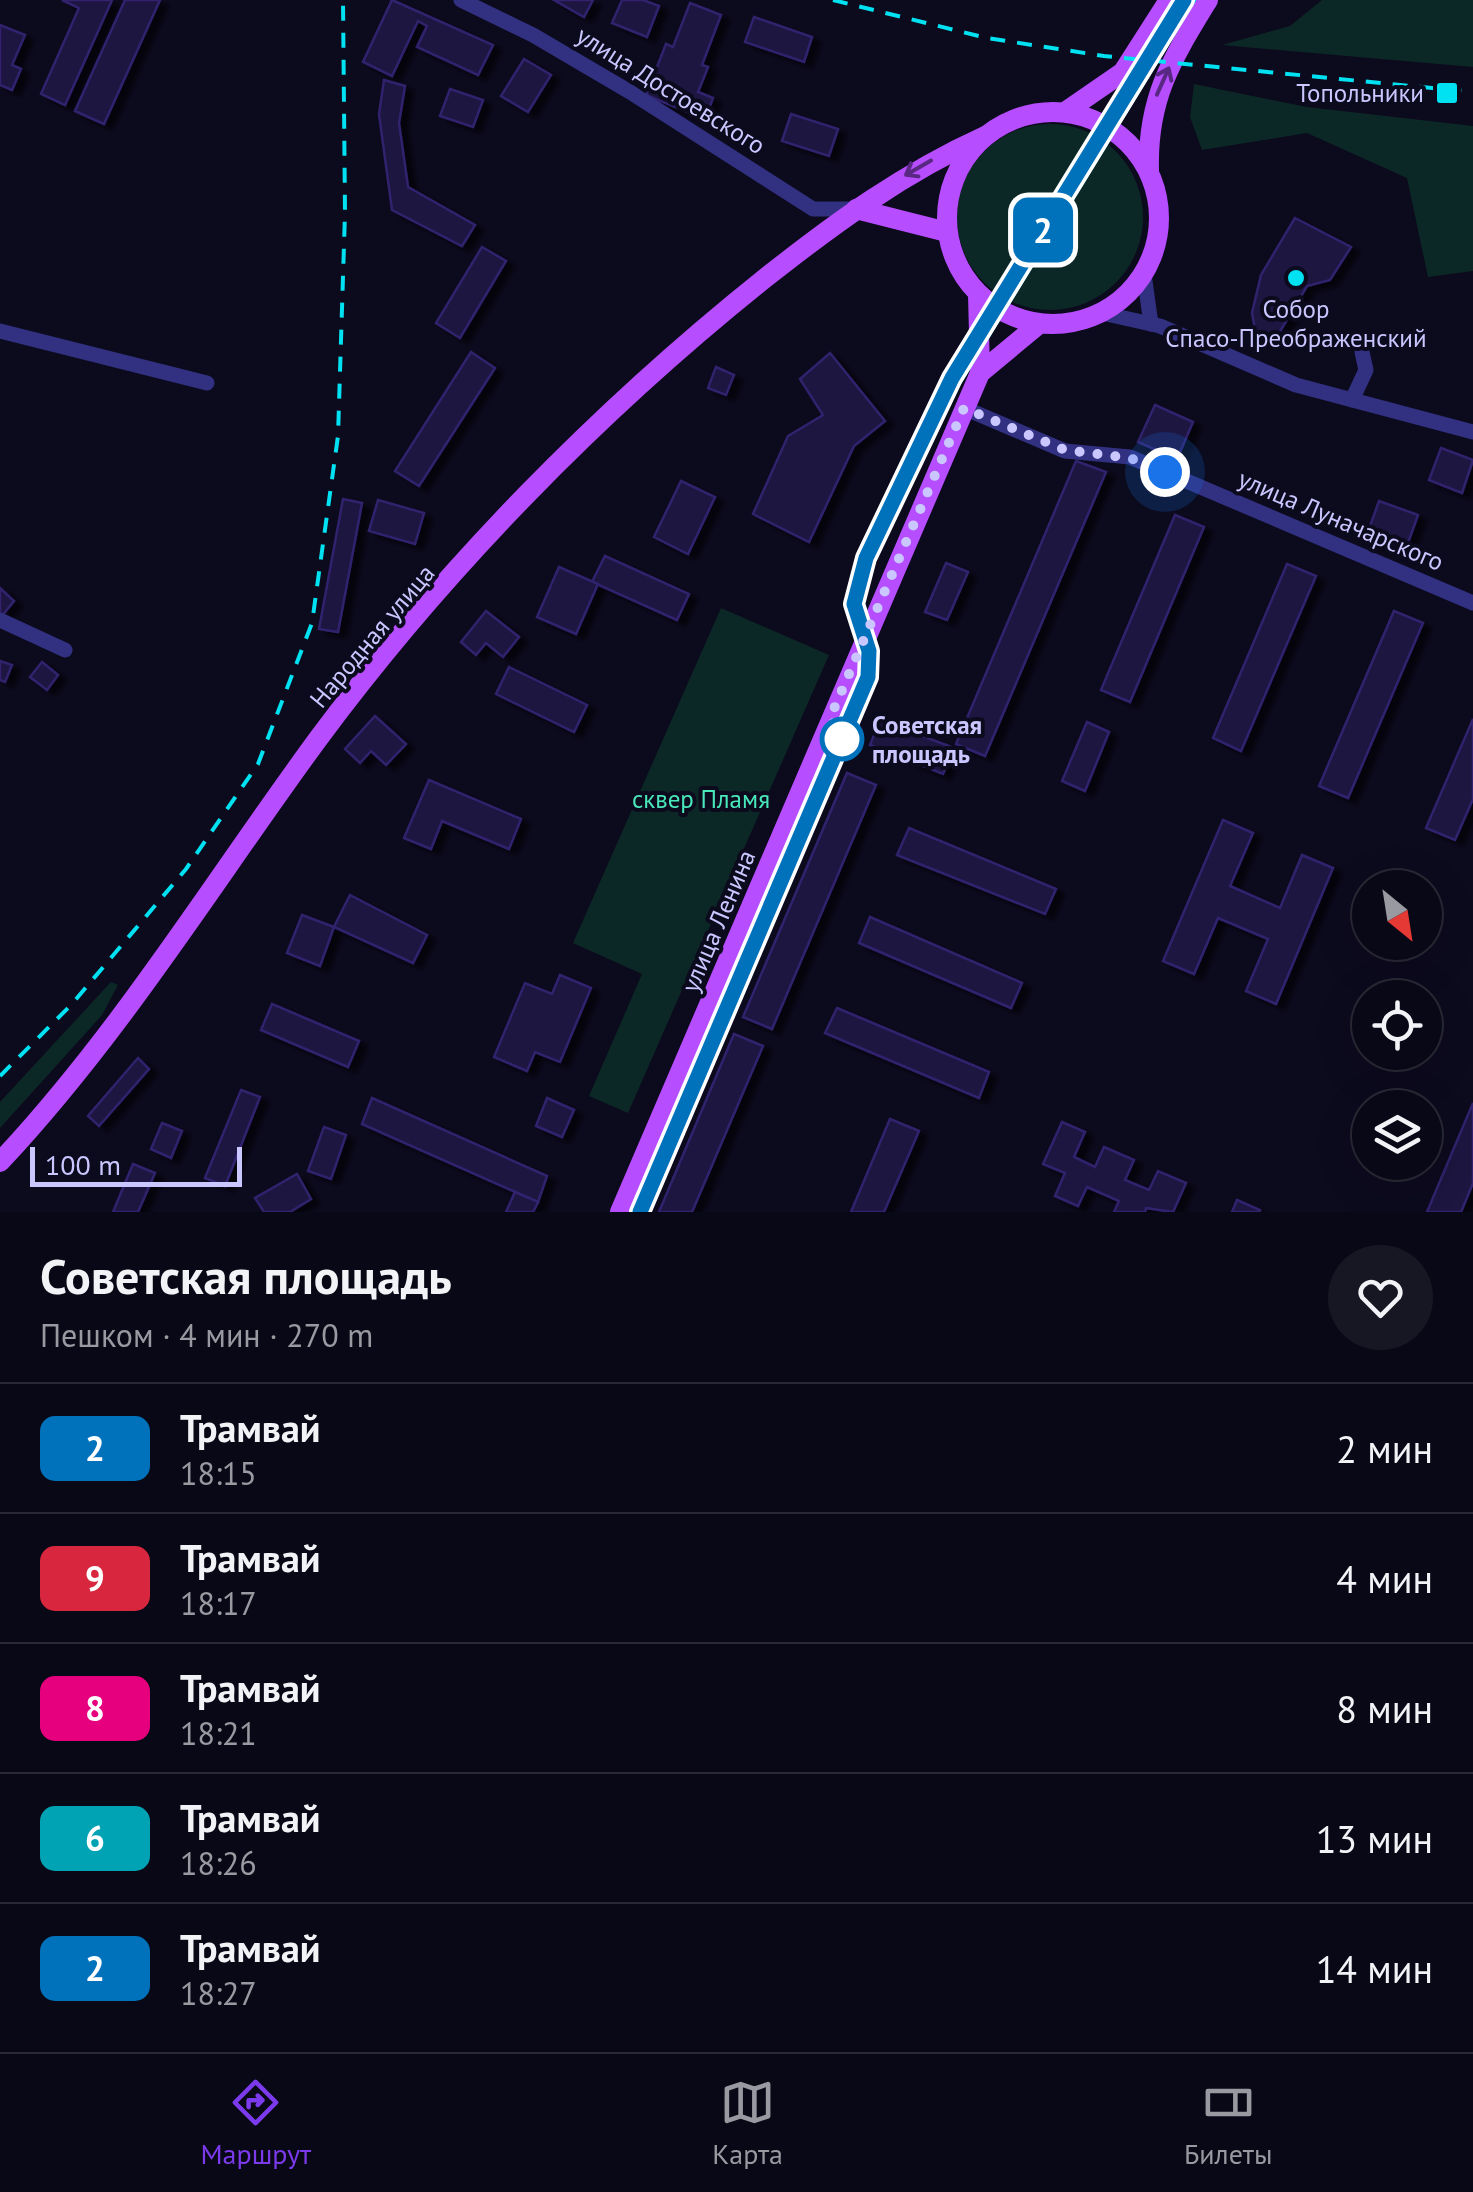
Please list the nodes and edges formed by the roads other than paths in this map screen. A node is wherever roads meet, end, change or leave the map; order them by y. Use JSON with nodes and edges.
{"nodes":[{"id":1,"x":461,"y":0,"type":"edge"},
{"id":2,"x":1169,"y":0,"type":"edge"},
{"id":3,"x":1208,"y":0,"type":"edge"},
{"id":4,"x":1065,"y":112,"type":"junction"},
{"id":5,"x":985,"y":136,"type":"junction"},
{"id":6,"x":1149,"y":172,"type":"junction"},
{"id":7,"x":856,"y":210,"type":"junction"},
{"id":8,"x":947,"y":232,"type":"junction"},
{"id":9,"x":1144,"y":274,"type":"junction"},
{"id":10,"x":978,"y":294,"type":"junction"},
{"id":11,"x":1102,"y":313,"type":"junction"},
{"id":12,"x":1038,"y":324,"type":"junction"},
{"id":13,"x":1151,"y":324,"type":"junction"},
{"id":14,"x":0,"y":331,"type":"edge"},
{"id":15,"x":1362,"y":352,"type":"dead end"},
{"id":16,"x":980,"y":373,"type":"junction"},
{"id":17,"x":207,"y":383,"type":"dead end"},
{"id":18,"x":1352,"y":400,"type":"junction"},
{"id":19,"x":964,"y":408,"type":"junction"},
{"id":20,"x":1473,"y":432,"type":"edge"},
{"id":21,"x":1473,"y":603,"type":"edge"},
{"id":22,"x":0,"y":620,"type":"edge"},
{"id":23,"x":65,"y":650,"type":"dead end"},
{"id":24,"x":0,"y":1162,"type":"edge"},
{"id":25,"x":620,"y":1212,"type":"edge"}],
"edges":[{"from":1,"to":7,"type":"street","name":"улица Достоевского"},
{"from":2,"to":4,"type":"main road"},
{"from":6,"to":3,"type":"main road","one_way":true},
{"from":4,"to":5,"type":"main road"},
{"from":4,"to":6,"type":"main road"},
{"from":5,"to":7,"type":"main road","name":"Народная улица","one_way":true},
{"from":5,"to":8,"type":"main road"},
{"from":6,"to":9,"type":"main road"},
{"from":7,"to":8,"type":"main road"},
{"from":7,"to":24,"type":"main road","name":"Народная улица"},
{"from":8,"to":10,"type":"main road"},
{"from":9,"to":11,"type":"main road"},
{"from":9,"to":13,"type":"street"},
{"from":10,"to":12,"type":"main road"},
{"from":10,"to":16,"type":"main road"},
{"from":11,"to":12,"type":"main road"},
{"from":11,"to":13,"type":"street"},
{"from":12,"to":16,"type":"main road"},
{"from":13,"to":18,"type":"street"},
{"from":14,"to":17,"type":"street"},
{"from":15,"to":18,"type":"street"},
{"from":16,"to":19,"type":"main road","name":"улица Ленина"},
{"from":18,"to":20,"type":"street"},
{"from":19,"to":21,"type":"street","name":"улица Луначарского"},
{"from":19,"to":25,"type":"main road","name":"улица Ленина"},
{"from":22,"to":23,"type":"street"}]}
